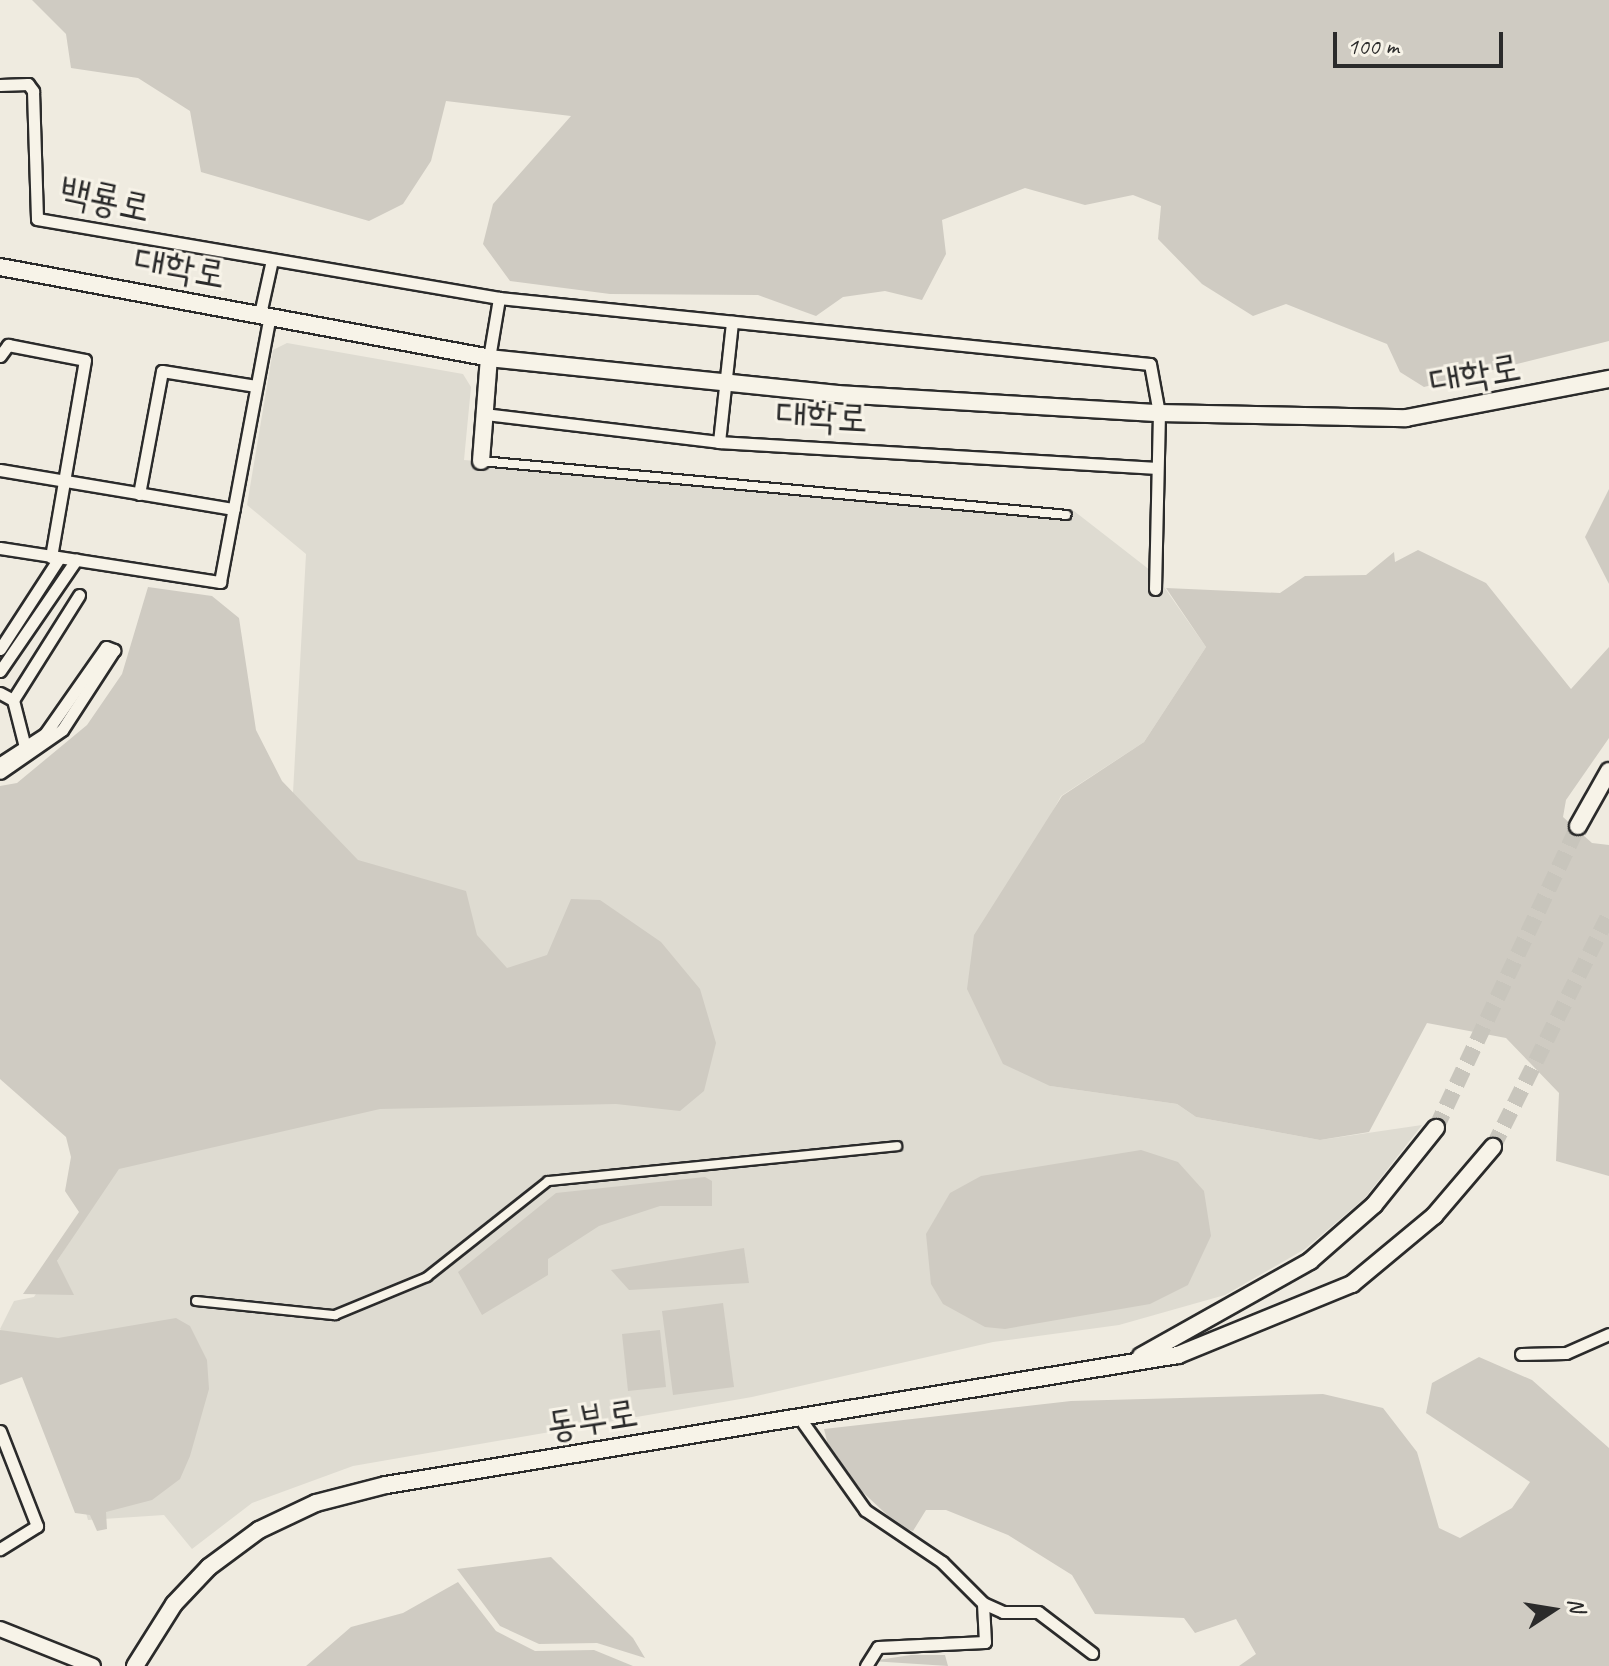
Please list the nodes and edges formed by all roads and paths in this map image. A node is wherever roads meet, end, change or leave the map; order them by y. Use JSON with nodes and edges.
{"nodes":[{"id":1,"x":0,"y":85,"type":"edge"},
{"id":2,"x":272,"y":260,"type":"junction"},
{"id":3,"x":0,"y":267,"type":"edge"},
{"id":4,"x":499,"y":298,"type":"junction"},
{"id":5,"x":265,"y":314,"type":"junction"},
{"id":6,"x":732,"y":322,"type":"junction"},
{"id":7,"x":0,"y":356,"type":"edge"},
{"id":8,"x":489,"y":358,"type":"junction"},
{"id":9,"x":1609,"y":379,"type":"edge"},
{"id":10,"x":725,"y":382,"type":"junction"},
{"id":11,"x":256,"y":386,"type":"junction"},
{"id":12,"x":1159,"y":413,"type":"junction"},
{"id":13,"x":485,"y":414,"type":"junction"},
{"id":14,"x":719,"y":442,"type":"junction"},
{"id":15,"x":481,"y":461,"type":"joint"},
{"id":16,"x":1156,"y":468,"type":"junction"},
{"id":17,"x":0,"y":470,"type":"edge"},
{"id":18,"x":64,"y":483,"type":"junction"},
{"id":19,"x":139,"y":494,"type":"junction"},
{"id":20,"x":234,"y":509,"type":"junction"},
{"id":21,"x":1067,"y":515,"type":"dead end"},
{"id":22,"x":0,"y":548,"type":"edge"},
{"id":23,"x":55,"y":557,"type":"junction"},
{"id":24,"x":76,"y":560,"type":"junction"},
{"id":25,"x":1155,"y":589,"type":"dead end"},
{"id":26,"x":79,"y":595,"type":"dead end"},
{"id":27,"x":0,"y":649,"type":"edge"},
{"id":28,"x":0,"y":671,"type":"edge"},
{"id":29,"x":0,"y":693,"type":"edge"},
{"id":30,"x":13,"y":700,"type":"junction"},
{"id":31,"x":25,"y":747,"type":"junction"},
{"id":32,"x":0,"y":763,"type":"edge"},
{"id":33,"x":1609,"y":771,"type":"edge"},
{"id":34,"x":0,"y":773,"type":"edge"},
{"id":35,"x":1578,"y":826,"type":"tunnel mouth"},
{"id":36,"x":1436,"y":1128,"type":"tunnel mouth"},
{"id":37,"x":897,"y":1146,"type":"dead end"},
{"id":38,"x":1493,"y":1147,"type":"tunnel mouth"},
{"id":39,"x":196,"y":1301,"type":"dead end"},
{"id":40,"x":1609,"y":1334,"type":"edge"},
{"id":41,"x":1521,"y":1354,"type":"dead end"},
{"id":42,"x":1126,"y":1365,"type":"junction"},
{"id":43,"x":799,"y":1417,"type":"junction"},
{"id":44,"x":0,"y":1431,"type":"edge"},
{"id":45,"x":0,"y":1549,"type":"edge"},
{"id":46,"x":983,"y":1603,"type":"junction"},
{"id":47,"x":0,"y":1629,"type":"edge"},
{"id":48,"x":1092,"y":1653,"type":"dead end"},
{"id":49,"x":93,"y":1666,"type":"edge"},
{"id":50,"x":135,"y":1666,"type":"edge"},
{"id":51,"x":866,"y":1666,"type":"edge"}],
"edges":[{"from":1,"to":2,"type":"street","name":"백룡로"},
{"from":2,"to":4,"type":"street","name":"대학로"},
{"from":2,"to":5,"type":"street"},
{"from":3,"to":5,"type":"main road","name":"대학로"},
{"from":4,"to":6,"type":"street","name":"대학로"},
{"from":4,"to":8,"type":"street"},
{"from":5,"to":8,"type":"main road","name":"대학로"},
{"from":5,"to":11,"type":"street"},
{"from":6,"to":10,"type":"street"},
{"from":6,"to":12,"type":"street","name":"대학로"},
{"from":7,"to":18,"type":"street"},
{"from":8,"to":10,"type":"main road","name":"대학로"},
{"from":8,"to":13,"type":"main road"},
{"from":9,"to":12,"type":"main road","name":"대학로"},
{"from":10,"to":12,"type":"main road","name":"대학로"},
{"from":10,"to":14,"type":"street"},
{"from":11,"to":19,"type":"street"},
{"from":11,"to":20,"type":"street"},
{"from":12,"to":16,"type":"street"},
{"from":13,"to":14,"type":"street","name":"대학로"},
{"from":13,"to":15,"type":"main road"},
{"from":14,"to":16,"type":"street","name":"대학로"},
{"from":15,"to":21,"type":"street"},
{"from":16,"to":25,"type":"street"},
{"from":17,"to":18,"type":"street"},
{"from":18,"to":19,"type":"street"},
{"from":18,"to":23,"type":"street"},
{"from":19,"to":20,"type":"street"},
{"from":20,"to":24,"type":"street"},
{"from":22,"to":23,"type":"street"},
{"from":23,"to":24,"type":"street"},
{"from":23,"to":27,"type":"street"},
{"from":24,"to":28,"type":"street"},
{"from":26,"to":30,"type":"street"},
{"from":29,"to":30,"type":"street"},
{"from":30,"to":31,"type":"street"},
{"from":31,"to":32,"type":"street"},
{"from":31,"to":34,"type":"street"},
{"from":33,"to":35,"type":"main road"},
{"from":36,"to":42,"type":"main road"},
{"from":37,"to":39,"type":"street"},
{"from":38,"to":42,"type":"main road"},
{"from":40,"to":41,"type":"street"},
{"from":42,"to":43,"type":"main road","name":"동부로"},
{"from":43,"to":46,"type":"street"},
{"from":43,"to":50,"type":"main road","name":"동부로"},
{"from":44,"to":45,"type":"street"},
{"from":46,"to":48,"type":"street"},
{"from":46,"to":51,"type":"street"},
{"from":47,"to":49,"type":"street"}]}
